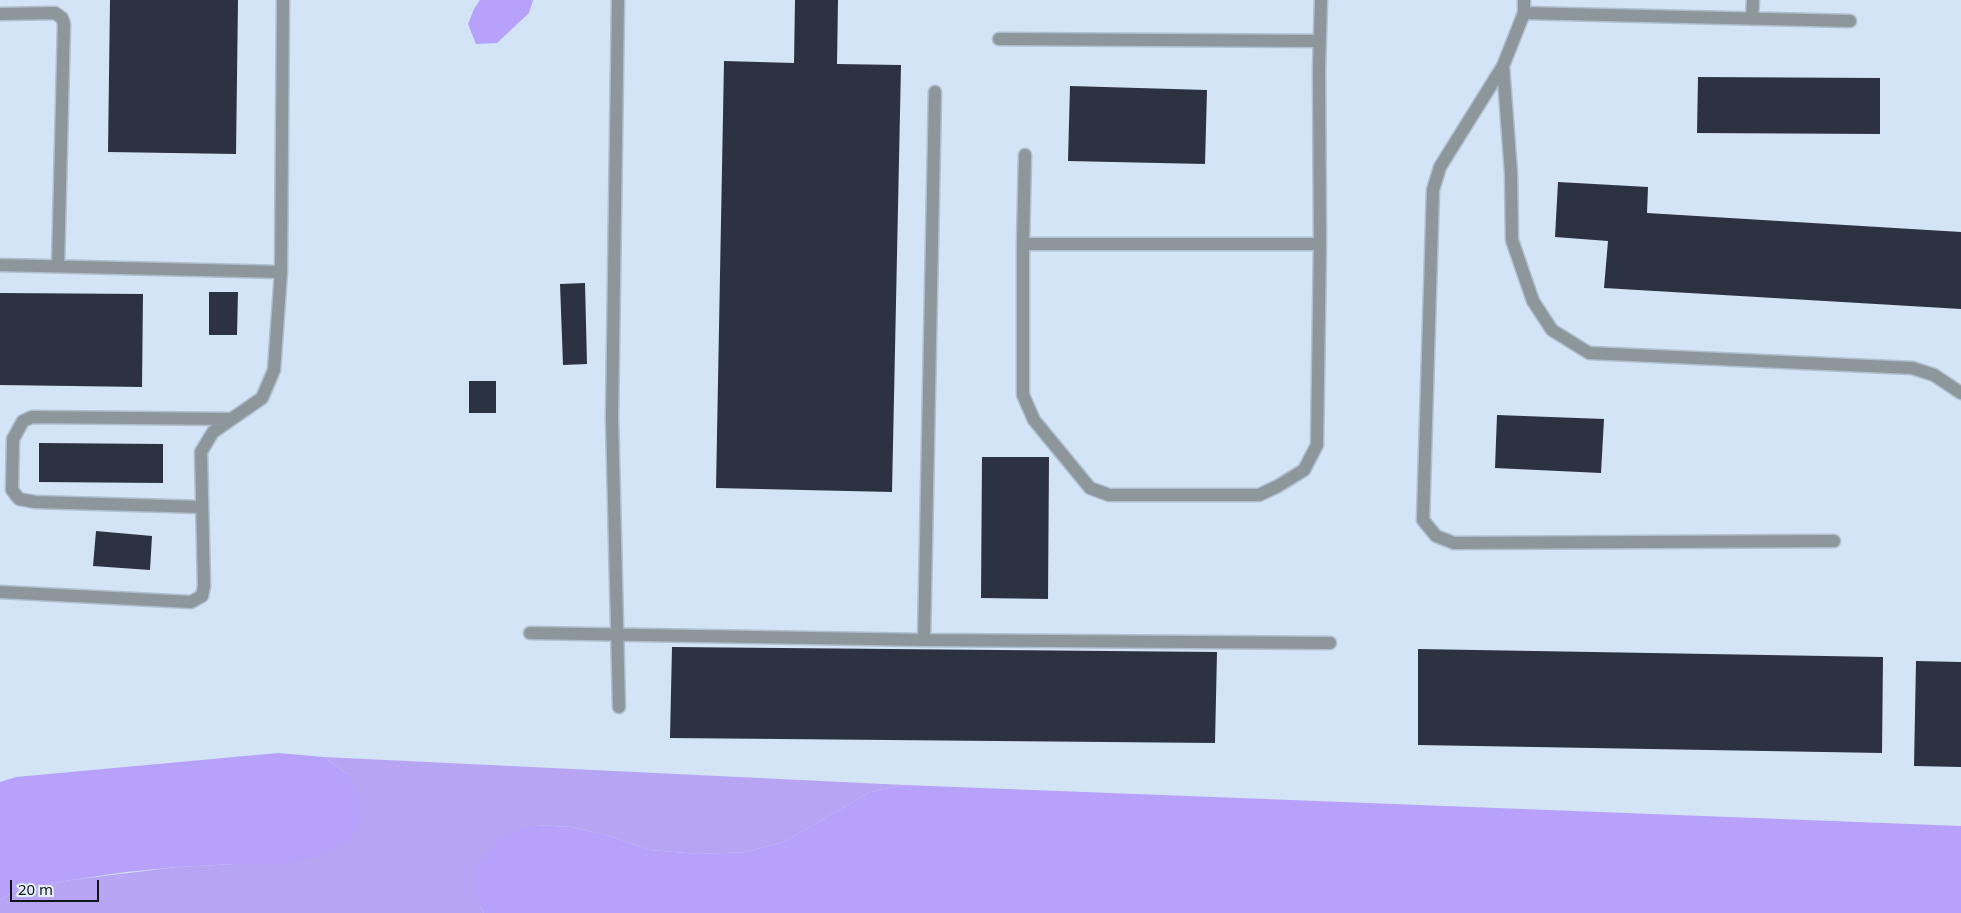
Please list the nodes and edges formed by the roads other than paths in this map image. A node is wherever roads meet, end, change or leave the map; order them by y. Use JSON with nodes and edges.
{"nodes":[{"id":1,"x":283,"y":0,"type":"edge"},
{"id":2,"x":618,"y":0,"type":"edge"},
{"id":3,"x":1321,"y":0,"type":"edge"},
{"id":4,"x":1524,"y":0,"type":"edge"},
{"id":5,"x":1753,"y":0,"type":"edge"},
{"id":6,"x":1524,"y":13,"type":"junction"},
{"id":7,"x":0,"y":14,"type":"edge"},
{"id":8,"x":1752,"y":19,"type":"junction"},
{"id":9,"x":1850,"y":21,"type":"dead end"},
{"id":10,"x":999,"y":39,"type":"dead end"},
{"id":11,"x":1320,"y":41,"type":"junction"},
{"id":12,"x":1503,"y":66,"type":"junction"},
{"id":13,"x":934,"y":92,"type":"dead end"},
{"id":14,"x":1025,"y":155,"type":"dead end"},
{"id":15,"x":1023,"y":244,"type":"junction"},
{"id":16,"x":1320,"y":244,"type":"junction"},
{"id":17,"x":0,"y":266,"type":"edge"},
{"id":18,"x":58,"y":266,"type":"junction"},
{"id":19,"x":281,"y":272,"type":"junction"},
{"id":20,"x":1961,"y":393,"type":"edge"},
{"id":21,"x":231,"y":420,"type":"junction"},
{"id":22,"x":202,"y":507,"type":"junction"},
{"id":23,"x":1834,"y":541,"type":"dead end"},
{"id":24,"x":0,"y":592,"type":"edge"},
{"id":25,"x":530,"y":633,"type":"dead end"},
{"id":26,"x":616,"y":634,"type":"junction"},
{"id":27,"x":924,"y":640,"type":"junction"},
{"id":28,"x":1330,"y":643,"type":"dead end"},
{"id":29,"x":619,"y":707,"type":"dead end"}],
"edges":[{"from":1,"to":19,"type":"lane"},
{"from":2,"to":26,"type":"lane"},
{"from":3,"to":11,"type":"lane"},
{"from":4,"to":6,"type":"lane"},
{"from":5,"to":8,"type":"lane"},
{"from":6,"to":8,"type":"lane"},
{"from":6,"to":12,"type":"lane"},
{"from":7,"to":18,"type":"lane"},
{"from":8,"to":9,"type":"lane"},
{"from":10,"to":11,"type":"lane"},
{"from":11,"to":16,"type":"lane"},
{"from":12,"to":20,"type":"lane"},
{"from":12,"to":23,"type":"lane"},
{"from":13,"to":27,"type":"lane"},
{"from":14,"to":15,"type":"lane"},
{"from":15,"to":16,"type":"lane"},
{"from":15,"to":16,"type":"lane"},
{"from":17,"to":18,"type":"lane"},
{"from":18,"to":19,"type":"lane"},
{"from":19,"to":21,"type":"lane"},
{"from":21,"to":22,"type":"lane"},
{"from":21,"to":22,"type":"lane"},
{"from":22,"to":24,"type":"lane"},
{"from":25,"to":26,"type":"lane"},
{"from":26,"to":27,"type":"lane"},
{"from":26,"to":29,"type":"lane"},
{"from":27,"to":28,"type":"lane"}]}
